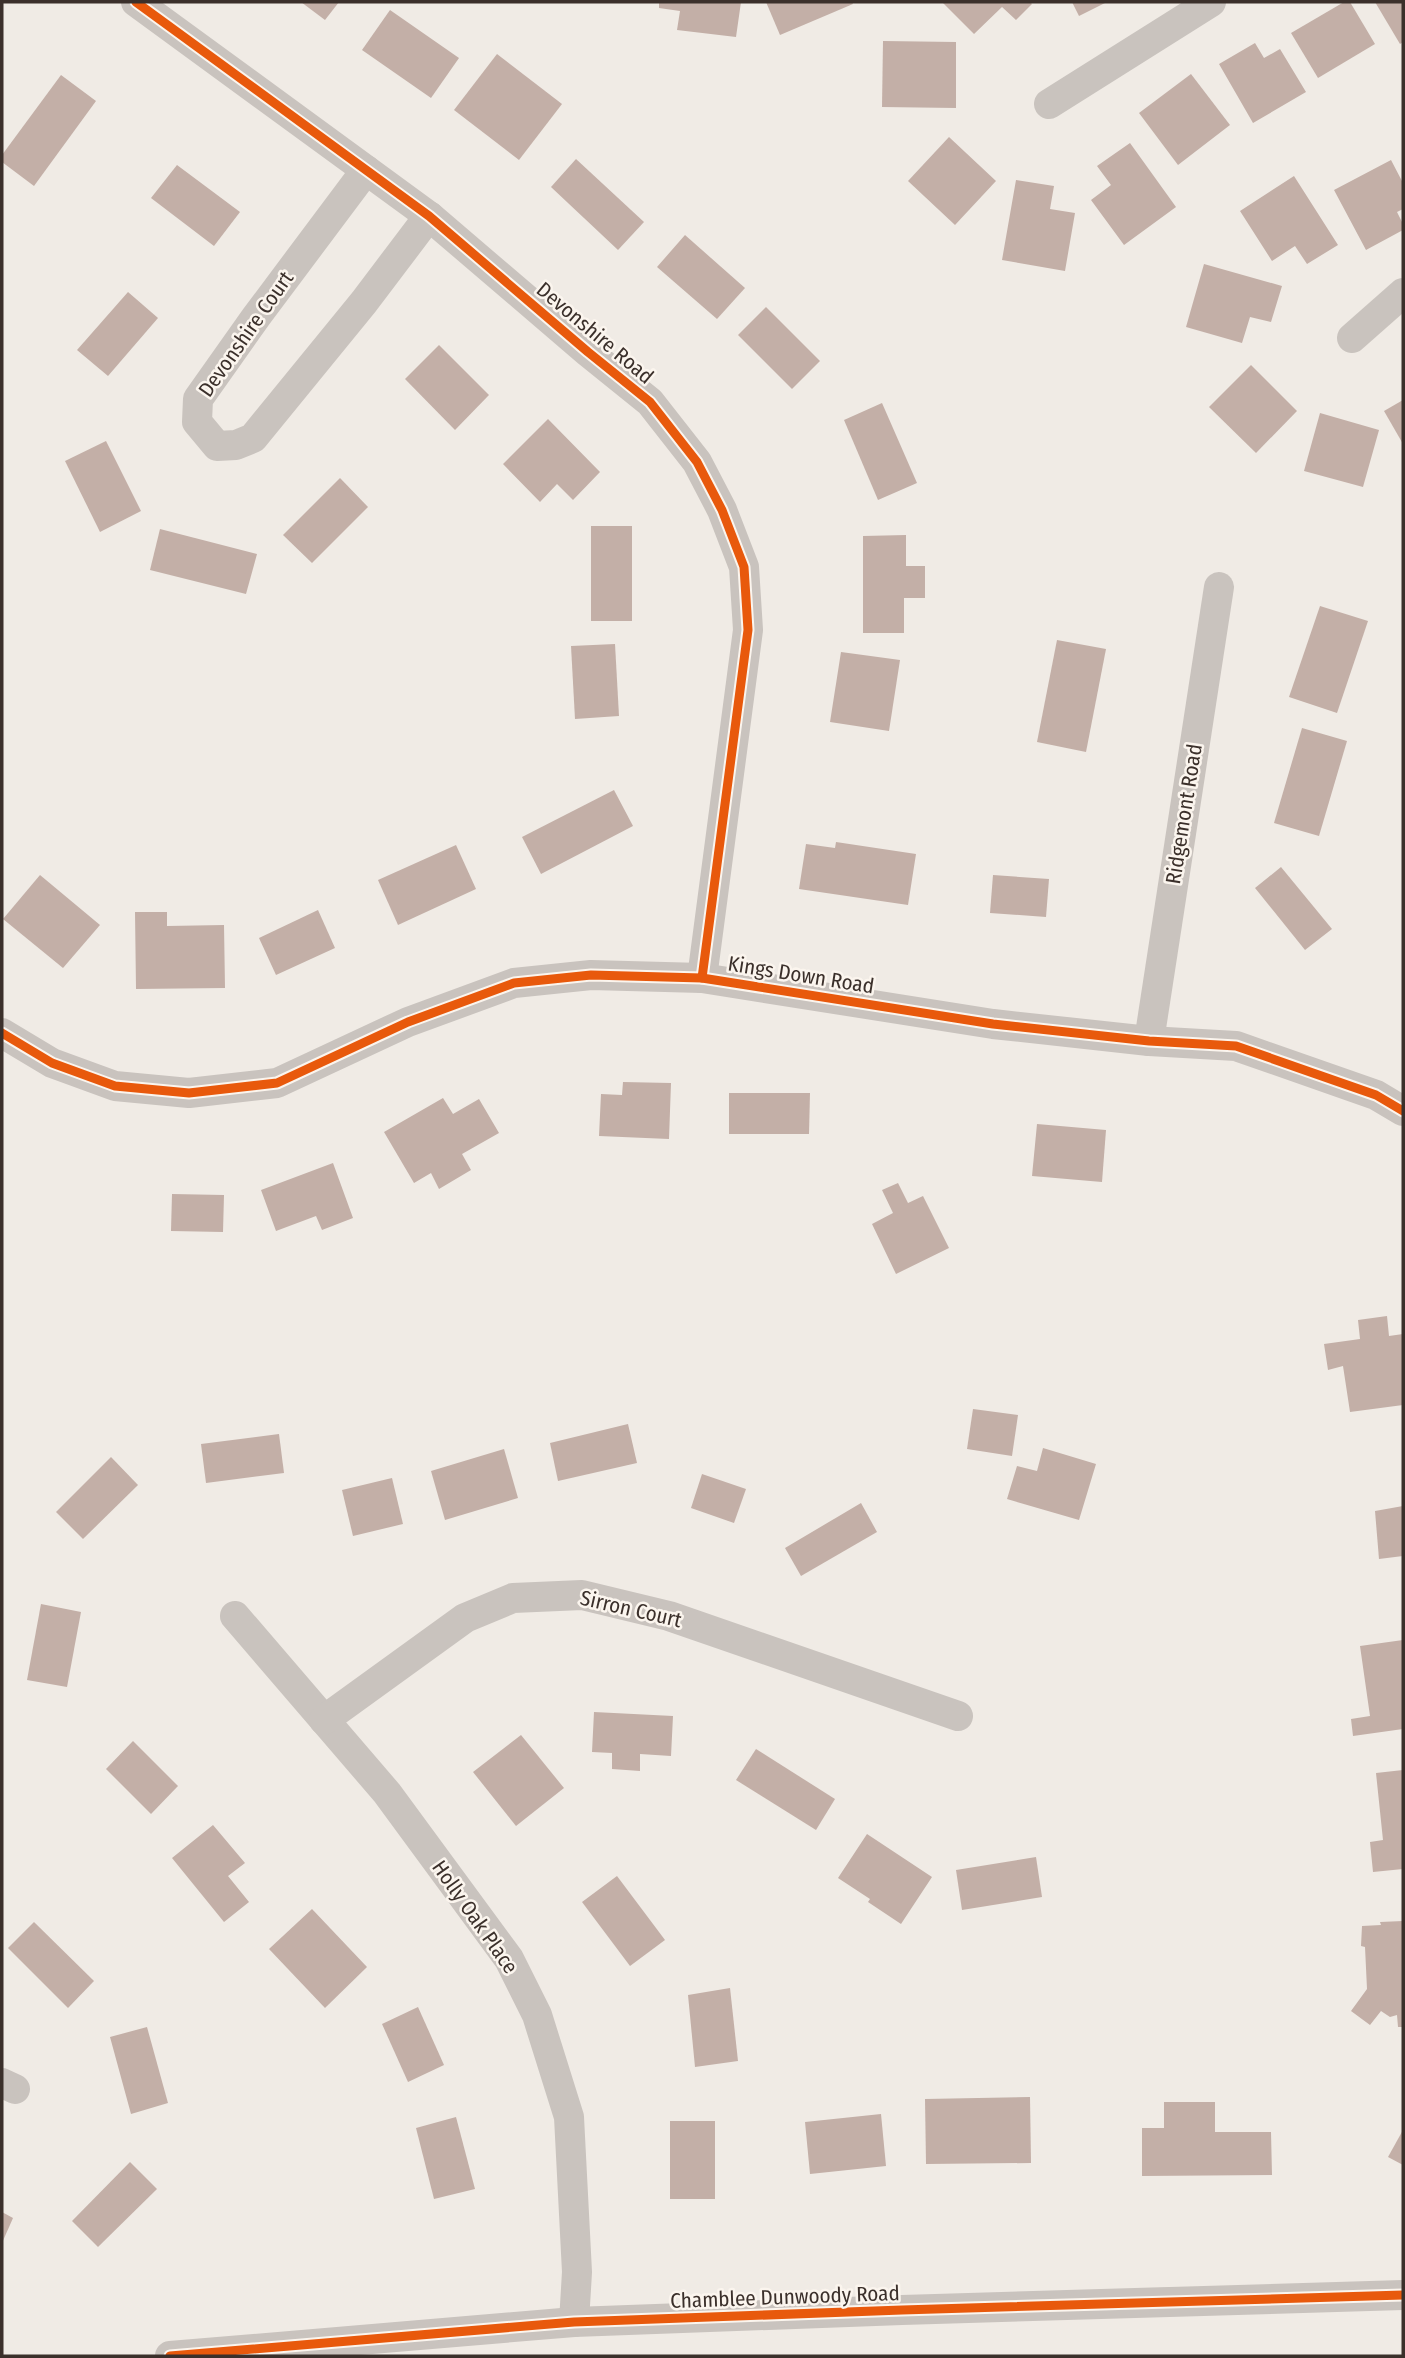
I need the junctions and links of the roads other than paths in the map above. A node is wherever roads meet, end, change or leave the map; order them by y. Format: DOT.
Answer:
graph roads {
  1 [pos="136,2"];
  2 [pos="1211,2"];
  3 [pos="1049,104"];
  4 [pos="366,170"];
  5 [pos="429,216"];
  6 [pos="1403,293"];
  7 [pos="1352,338"];
  8 [pos="1219,587"];
  9 [pos="702,978"];
  10 [pos="2,1033"];
  11 [pos="1149,1041"];
  12 [pos="1403,1111"];
  13 [pos="234,1616"];
  14 [pos="958,1716"];
  15 [pos="324,1720"];
  16 [pos="1403,2295"];
  17 [pos="574,2322"];
  18 [pos="170,2356"];
  1 -- 4 [label="street, Devonshire Road"];
  2 -- 3 [label="street"];
  4 -- 5 [label="street, Devonshire Road"];
  4 -- 5 [label="street, Devonshire Court"];
  5 -- 9 [label="street, Devonshire Road"];
  6 -- 7 [label="street"];
  8 -- 11 [label="street, Ridgemont Road"];
  9 -- 10 [label="street, Kings Down Road"];
  9 -- 11 [label="street, Kings Down Road"];
  11 -- 12 [label="street, Kings Down Road"];
  13 -- 15 [label="street, Holly Oak Place"];
  14 -- 15 [label="street, Sirron Court"];
  15 -- 17 [label="street, Holly Oak Place"];
  16 -- 17 [label="street, Chamblee Dunwoody Road"];
  17 -- 18 [label="street, Chamblee Dunwoody Road"];
}
